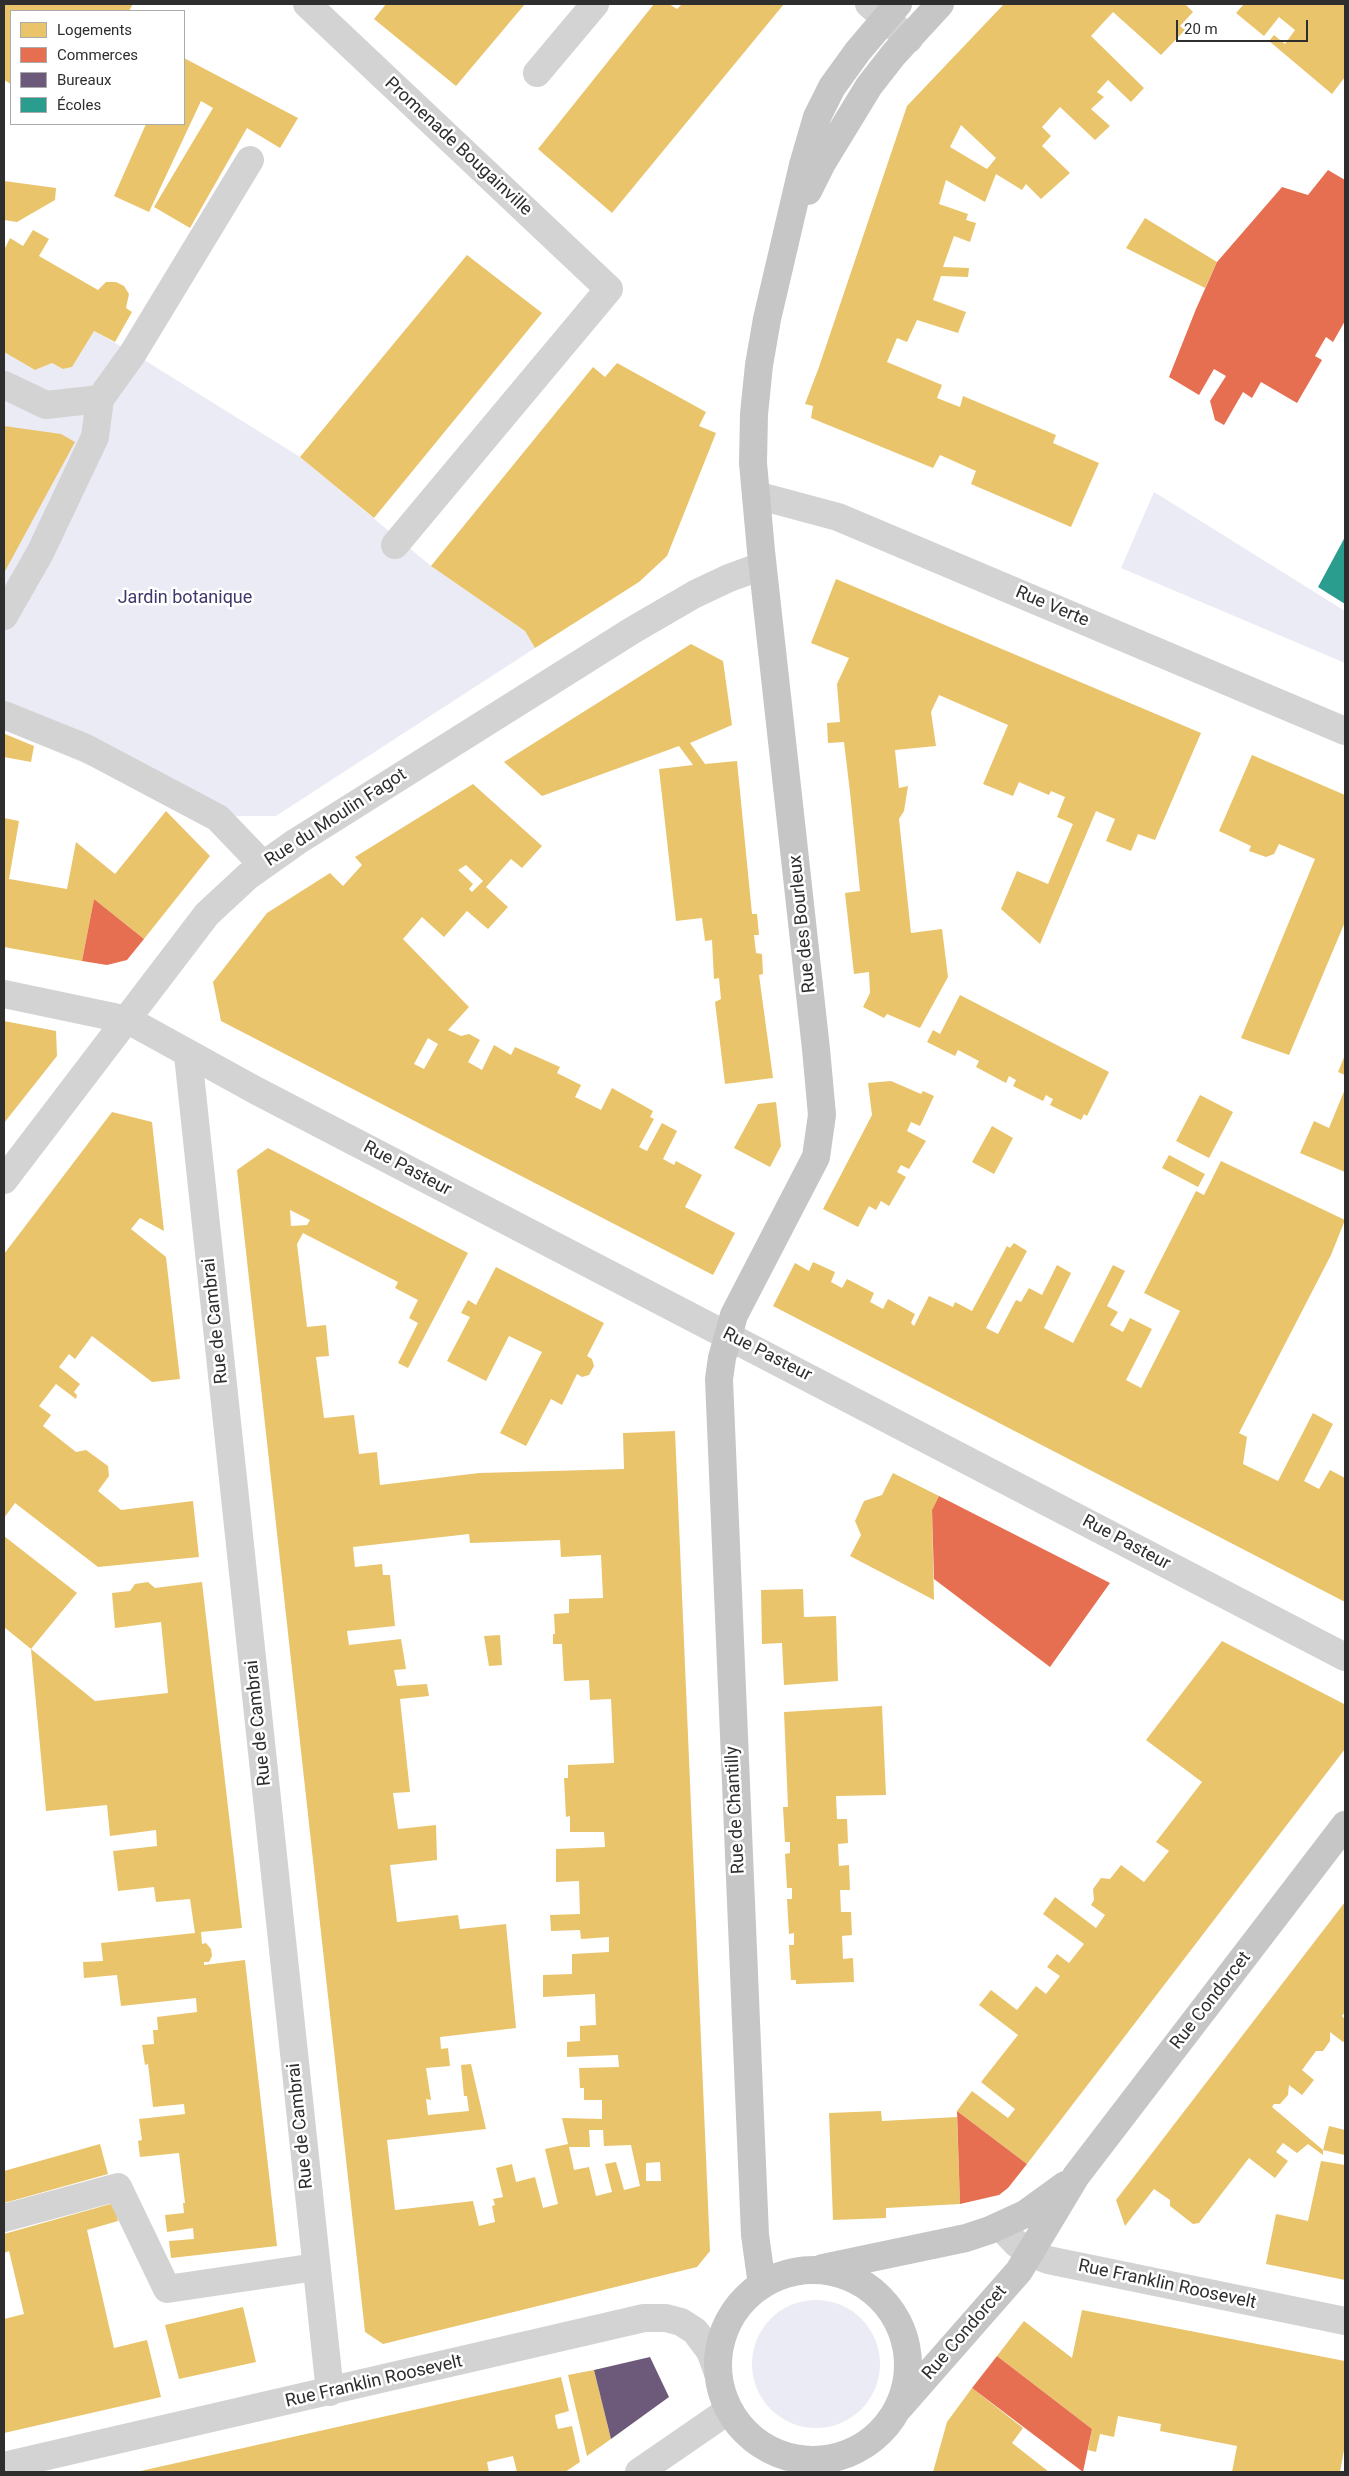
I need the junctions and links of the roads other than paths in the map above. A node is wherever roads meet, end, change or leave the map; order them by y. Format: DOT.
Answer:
graph roads {
  1 [pos="307,4"];
  2 [pos="595,4"];
  3 [pos="940,4"];
  4 [pos="884,9"];
  5 [pos="908,39"];
  6 [pos="537,72"];
  7 [pos="250,160"];
  8 [pos="789,230"];
  9 [pos="4,386"];
  10 [pos="100,399"];
  11 [pos="756,494"];
  12 [pos="395,545"];
  13 [pos="762,566"];
  14 [pos="4,616"];
  15 [pos="4,715"];
  16 [pos="1345,731"];
  17 [pos="263,865"];
  18 [pos="4,994"];
  19 [pos="128,1020"];
  20 [pos="188,1055"];
  21 [pos="4,1180"];
  22 [pos="728,1335"];
  23 [pos="1345,1657"];
  24 [pos="1345,1825"];
  25 [pos="1076,2176"];
  26 [pos="4,2218"];
  27 [pos="1000,2226"];
  28 [pos="1030,2254"];
  29 [pos="316,2267"];
  30 [pos="812,2270"];
  31 [pos="762,2285"];
  32 [pos="1345,2321"];
  33 [pos="718,2373"];
  34 [pos="330,2392"];
  35 [pos="736,2420"];
  36 [pos="890,2420"];
  37 [pos="4,2466"];
  38 [pos="640,2472"];
  39 [pos="768,2472"];
  40 [pos="857,2472"];
  1 -- 12 [label="street, Promenade Bougainville"];
  2 -- 6 [label="street"];
  3 -- 5 [label="main road"];
  4 -- 5 [label="street"];
  4 -- 8 [label="main road"];
  5 -- 8 [label="main road"];
  7 -- 10 [label="street"];
  8 -- 11 [label="main road"];
  9 -- 10 [label="street"];
  10 -- 14 [label="street"];
  11 -- 13 [label="main road, Rue des Bourleux"];
  11 -- 16 [label="street, Rue Verte"];
  13 -- 17 [label="street, Rue du Moulin Fagot"];
  13 -- 22 [label="main road, Rue des Bourleux"];
  15 -- 17 [label="street"];
  17 -- 19 [label="street, Rue du Moulin Fagot"];
  18 -- 19 [label="street, Rue Pasteur"];
  19 -- 20 [label="street, Rue Pasteur"];
  19 -- 21 [label="street, Rue du Moulin Fagot"];
  20 -- 22 [label="street, Rue Pasteur"];
  20 -- 29 [label="street, Rue de Cambrai"];
  22 -- 23 [label="street, Rue Pasteur"];
  22 -- 31 [label="main road, Rue de Chantilly"];
  24 -- 25 [label="main road, Rue Condorcet"];
  25 -- 27 [label="main road, Rue Condorcet"];
  25 -- 28 [label="main road, Rue Condorcet"];
  26 -- 29 [label="street"];
  27 -- 28 [label="street, Rue Franklin Roosevelt"];
  27 -- 30 [label="main road, Rue Condorcet"];
  28 -- 32 [label="street, Rue Franklin Roosevelt"];
  28 -- 36 [label="main road, Rue Condorcet"];
  29 -- 34 [label="street, Rue de Cambrai"];
  30 -- 31 [label="main road"];
  30 -- 36 [label="main road"];
  31 -- 33 [label="main road"];
  33 -- 34 [label="street, Rue Franklin Roosevelt"];
  33 -- 35 [label="main road"];
  34 -- 37 [label="street, Rue Franklin Roosevelt"];
  35 -- 36 [label="main road"];
  35 -- 38 [label="street"];
  35 -- 39 [label="main road"];
  36 -- 40 [label="main road"];
}
